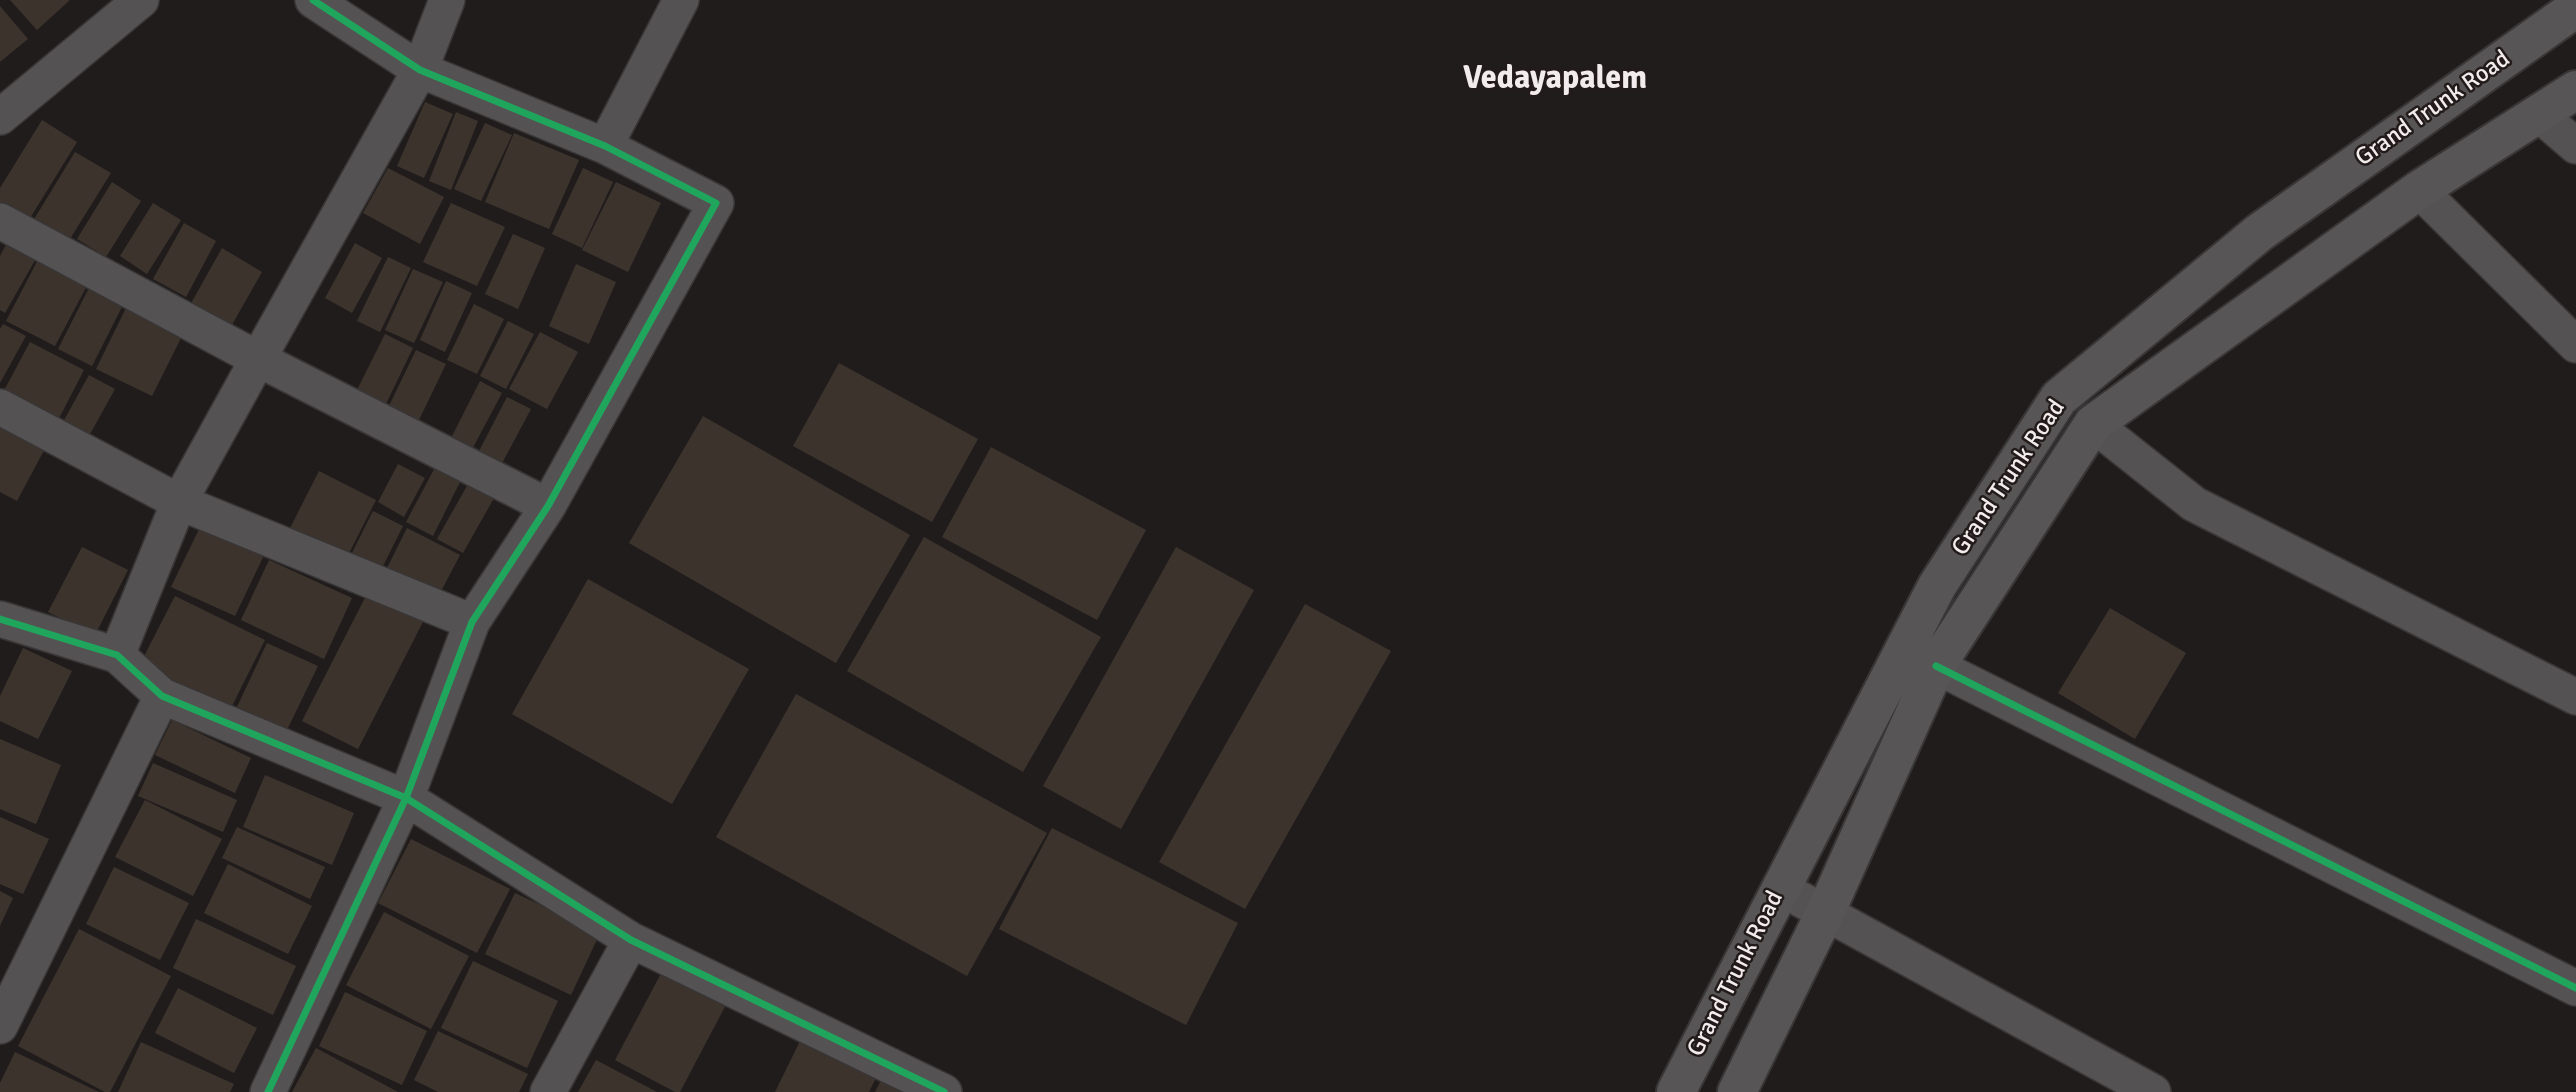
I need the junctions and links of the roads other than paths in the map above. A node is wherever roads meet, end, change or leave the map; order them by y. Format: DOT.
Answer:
graph roads {
  1 [pos="141,0"];
  2 [pos="313,0"];
  3 [pos="447,0"];
  4 [pos="681,0"];
  5 [pos="2576,8"];
  6 [pos="420,70"];
  7 [pos="2576,90"];
  8 [pos="2540,115"];
  9 [pos="0,117"];
  10 [pos="605,146"];
  11 [pos="2576,146"];
  12 [pos="2419,190"];
  13 [pos="0,221"];
  14 [pos="2576,345"];
  15 [pos="258,359"];
  16 [pos="0,407"];
  17 [pos="2093,424"];
  18 [pos="179,502"];
  19 [pos="548,506"];
  20 [pos="0,619"];
  21 [pos="472,622"];
  22 [pos="117,655"];
  23 [pos="1936,666"];
  24 [pos="162,696"];
  25 [pos="2576,697"];
  26 [pos="406,798"];
  27 [pos="1780,888"];
  28 [pos="1826,911"];
  29 [pos="631,940"];
  30 [pos="2576,988"];
  31 [pos="0,1026"];
  32 [pos="268,1092"];
  33 [pos="548,1092"];
  34 [pos="944,1092"];
  35 [pos="1676,1092"];
  36 [pos="1738,1092"];
  37 [pos="2152,1092"];
  1 -- 9 [label="street"];
  2 -- 6 [label="street"];
  3 -- 6 [label="street"];
  4 -- 10 [label="street"];
  5 -- 27 [label="main road, Grand Trunk Road"];
  6 -- 10 [label="street"];
  6 -- 15 [label="street"];
  7 -- 8 [label="main road"];
  8 -- 11 [label="street"];
  8 -- 12 [label="main road"];
  10 -- 19 [label="street"];
  12 -- 14 [label="street"];
  12 -- 17 [label="main road"];
  13 -- 15 [label="street"];
  15 -- 18 [label="street"];
  15 -- 19 [label="street"];
  16 -- 18 [label="street"];
  17 -- 23 [label="main road"];
  17 -- 25 [label="street"];
  18 -- 21 [label="street"];
  18 -- 22 [label="street"];
  19 -- 21 [label="street"];
  20 -- 22 [label="street"];
  21 -- 26 [label="street"];
  22 -- 24 [label="street"];
  23 -- 28 [label="main road"];
  23 -- 30 [label="street"];
  24 -- 26 [label="street"];
  24 -- 31 [label="street"];
  26 -- 29 [label="street"];
  26 -- 32 [label="street"];
  27 -- 28 [label="street"];
  27 -- 35 [label="main road, Grand Trunk Road"];
  28 -- 36 [label="main road"];
  28 -- 37 [label="street"];
  29 -- 33 [label="street"];
  29 -- 34 [label="street"];
}
